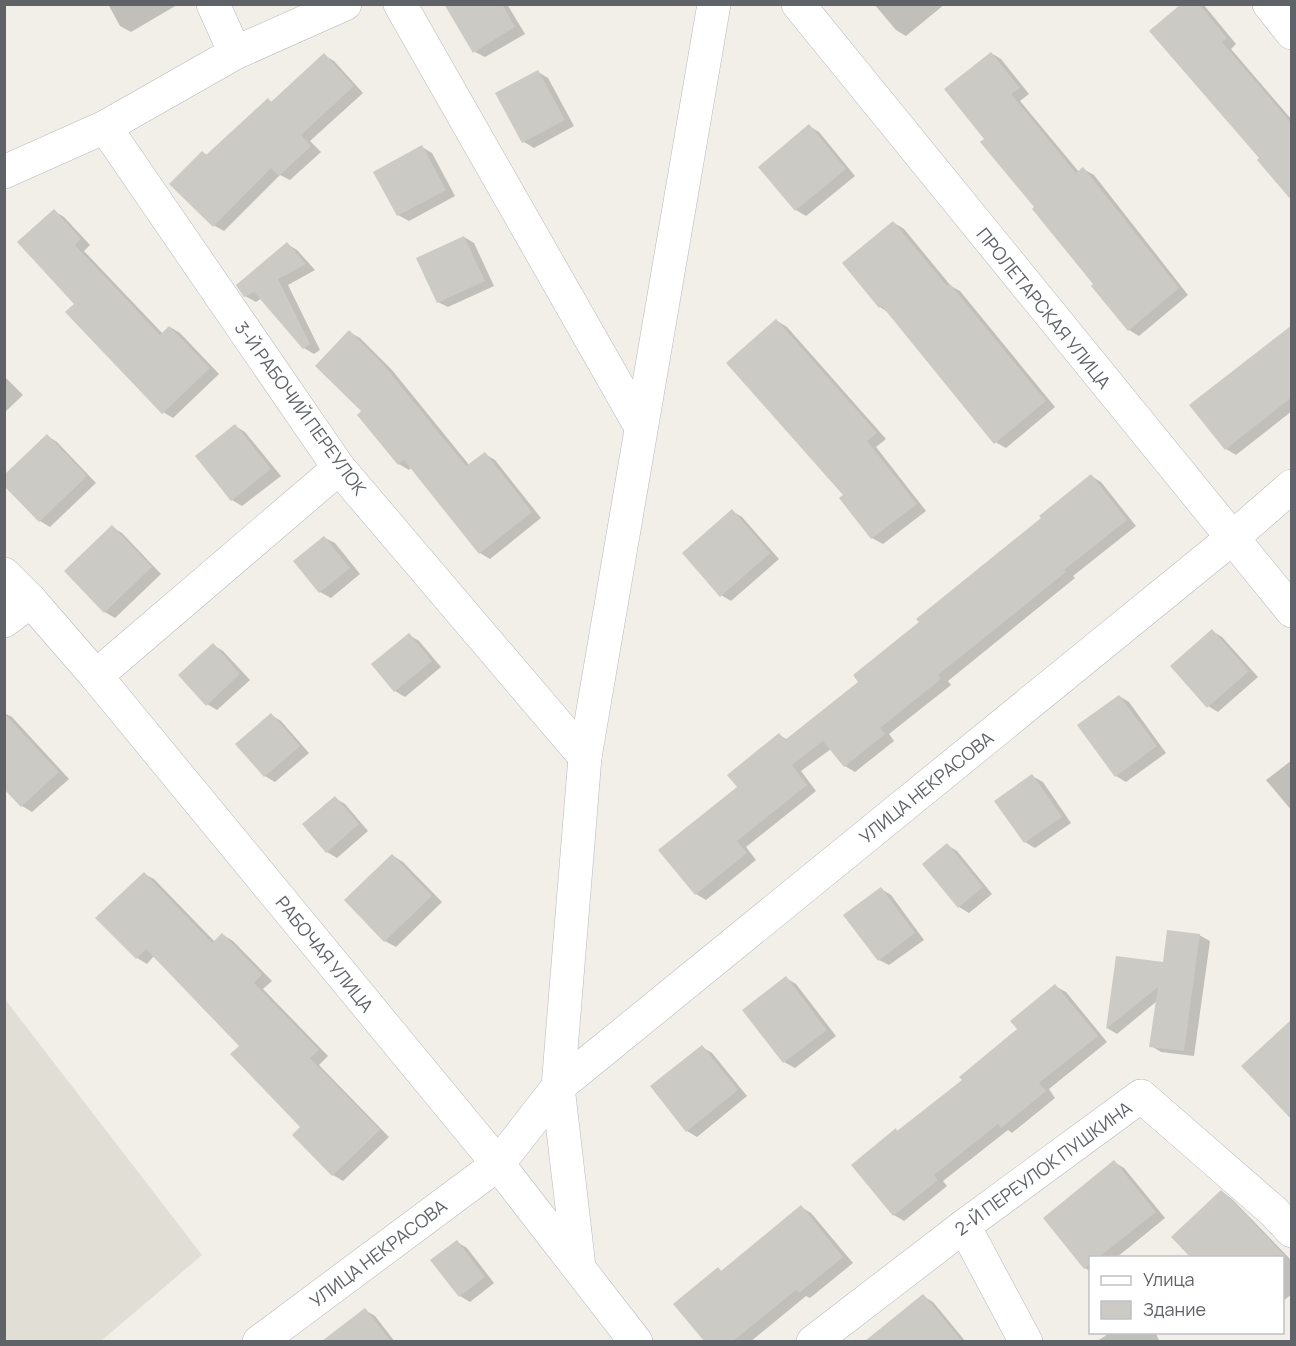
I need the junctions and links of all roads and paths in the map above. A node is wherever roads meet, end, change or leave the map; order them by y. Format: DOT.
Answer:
graph roads {
  1 [pos="213,4"];
  2 [pos="345,4"];
  3 [pos="400,4"];
  4 [pos="714,4"];
  5 [pos="798,4"];
  6 [pos="1269,4"];
  7 [pos="1292,33"];
  8 [pos="235,53"];
  9 [pos="105,127"];
  10 [pos="4,172"];
  11 [pos="641,427"];
  12 [pos="339,468"];
  13 [pos="1292,486"];
  14 [pos="1231,539"];
  15 [pos="4,574"];
  16 [pos="31,601"];
  17 [pos="1292,611"];
  18 [pos="4,621"];
  19 [pos="96,676"];
  20 [pos="585,757"];
  21 [pos="558,1087"];
  22 [pos="498,1164"];
  23 [pos="964,1226"];
  24 [pos="1292,1232"];
  25 [pos="579,1267"];
  26 [pos="259,1341"];
  27 [pos="636,1341"];
  28 [pos="813,1341"];
  29 [pos="1026,1341"];
  1 -- 8 [label="street"];
  2 -- 8 [label="street"];
  3 -- 11 [label="street"];
  4 -- 11 [label="street"];
  5 -- 14 [label="street, ПРОЛЕТАРСКАЯ УЛИЦА"];
  6 -- 7 [label="street"];
  8 -- 9 [label="street"];
  9 -- 10 [label="street"];
  9 -- 12 [label="street, 3-Й РАБОЧИЙ ПЕРЕУЛОК"];
  11 -- 20 [label="street"];
  12 -- 19 [label="street"];
  12 -- 20 [label="street, 3-Й РАБОЧИЙ ПЕРЕУЛОК"];
  13 -- 14 [label="street, УЛИЦА НЕКРАСОВА"];
  14 -- 17 [label="street, ПРОЛЕТАРСКАЯ УЛИЦА"];
  14 -- 21 [label="street, УЛИЦА НЕКРАСОВА"];
  15 -- 16 [label="street, РАБОЧАЯ УЛИЦА"];
  16 -- 18 [label="street"];
  16 -- 19 [label="street, РАБОЧАЯ УЛИЦА"];
  19 -- 22 [label="street, РАБОЧАЯ УЛИЦА"];
  20 -- 21 [label="street"];
  21 -- 22 [label="street, УЛИЦА НЕКРАСОВА"];
  21 -- 25 [label="street"];
  22 -- 25 [label="street, РАБОЧАЯ УЛИЦА"];
  22 -- 26 [label="street, УЛИЦА НЕКРАСОВА"];
  23 -- 24 [label="street, 2-Й ПЕРЕУЛОК ПУШКИНА"];
  23 -- 28 [label="street, 2-Й ПЕРЕУЛОК ПУШКИНА"];
  23 -- 29 [label="street"];
  25 -- 27 [label="street, РАБОЧАЯ УЛИЦА"];
}
